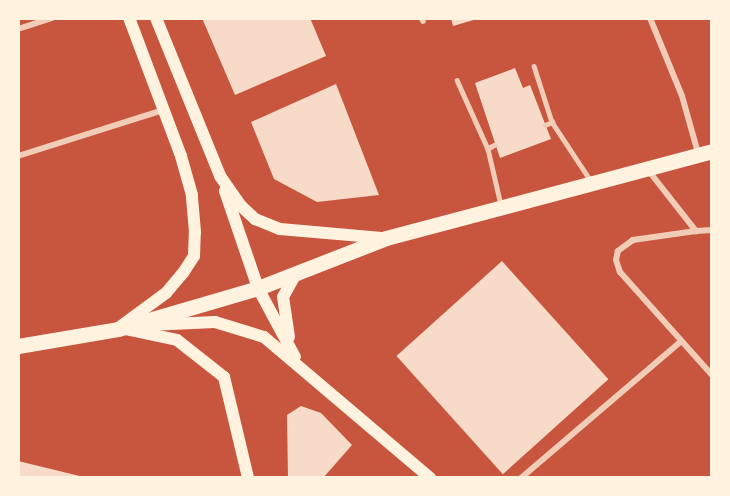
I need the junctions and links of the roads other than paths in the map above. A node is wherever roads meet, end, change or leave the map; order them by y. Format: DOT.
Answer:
graph roads {
  1 [pos="51,18"];
  2 [pos="129,18"];
  3 [pos="156,18"];
  4 [pos="650,18"];
  5 [pos="18,29"];
  6 [pos="534,66"];
  7 [pos="457,80"];
  8 [pos="164,110"];
  9 [pos="552,122"];
  10 [pos="545,124"];
  11 [pos="495,145"];
  12 [pos="488,149"];
  13 [pos="705,153"];
  14 [pos="18,156"];
  15 [pos="648,170"];
  16 [pos="220,176"];
  17 [pos="593,184"];
  18 [pos="502,208"];
  19 [pos="712,230"];
  20 [pos="696,231"];
  21 [pos="386,238"];
  22 [pos="295,275"];
  23 [pos="258,288"];
  24 [pos="118,329"];
  25 [pos="680,342"];
  26 [pos="18,346"];
  27 [pos="297,361"];
  28 [pos="712,375"];
  29 [pos="248,478"];
  30 [pos="430,478"];
  31 [pos="521,478"];
  1 -- 5 [label="street"];
  2 -- 8 [label="main road"];
  3 -- 16 [label="main road"];
  4 -- 13 [label="street"];
  6 -- 9 [label="lane"];
  7 -- 12 [label="lane"];
  8 -- 14 [label="street"];
  8 -- 24 [label="main road"];
  9 -- 10 [label="lane"];
  9 -- 17 [label="lane"];
  11 -- 12 [label="lane"];
  12 -- 18 [label="lane"];
  13 -- 15 [label="main road"];
  15 -- 17 [label="main road"];
  15 -- 20 [label="street"];
  16 -- 21 [label="main road"];
  16 -- 23 [label="main road"];
  17 -- 18 [label="main road"];
  18 -- 21 [label="main road"];
  19 -- 20 [label="street"];
  20 -- 25 [label="street"];
  21 -- 22 [label="main road"];
  22 -- 23 [label="main road"];
  22 -- 27 [label="main road"];
  23 -- 24 [label="main road"];
  23 -- 27 [label="main road"];
  24 -- 26 [label="main road"];
  24 -- 27 [label="main road"];
  24 -- 29 [label="main road"];
  25 -- 28 [label="street"];
  25 -- 31 [label="street"];
  27 -- 30 [label="main road"];
}
